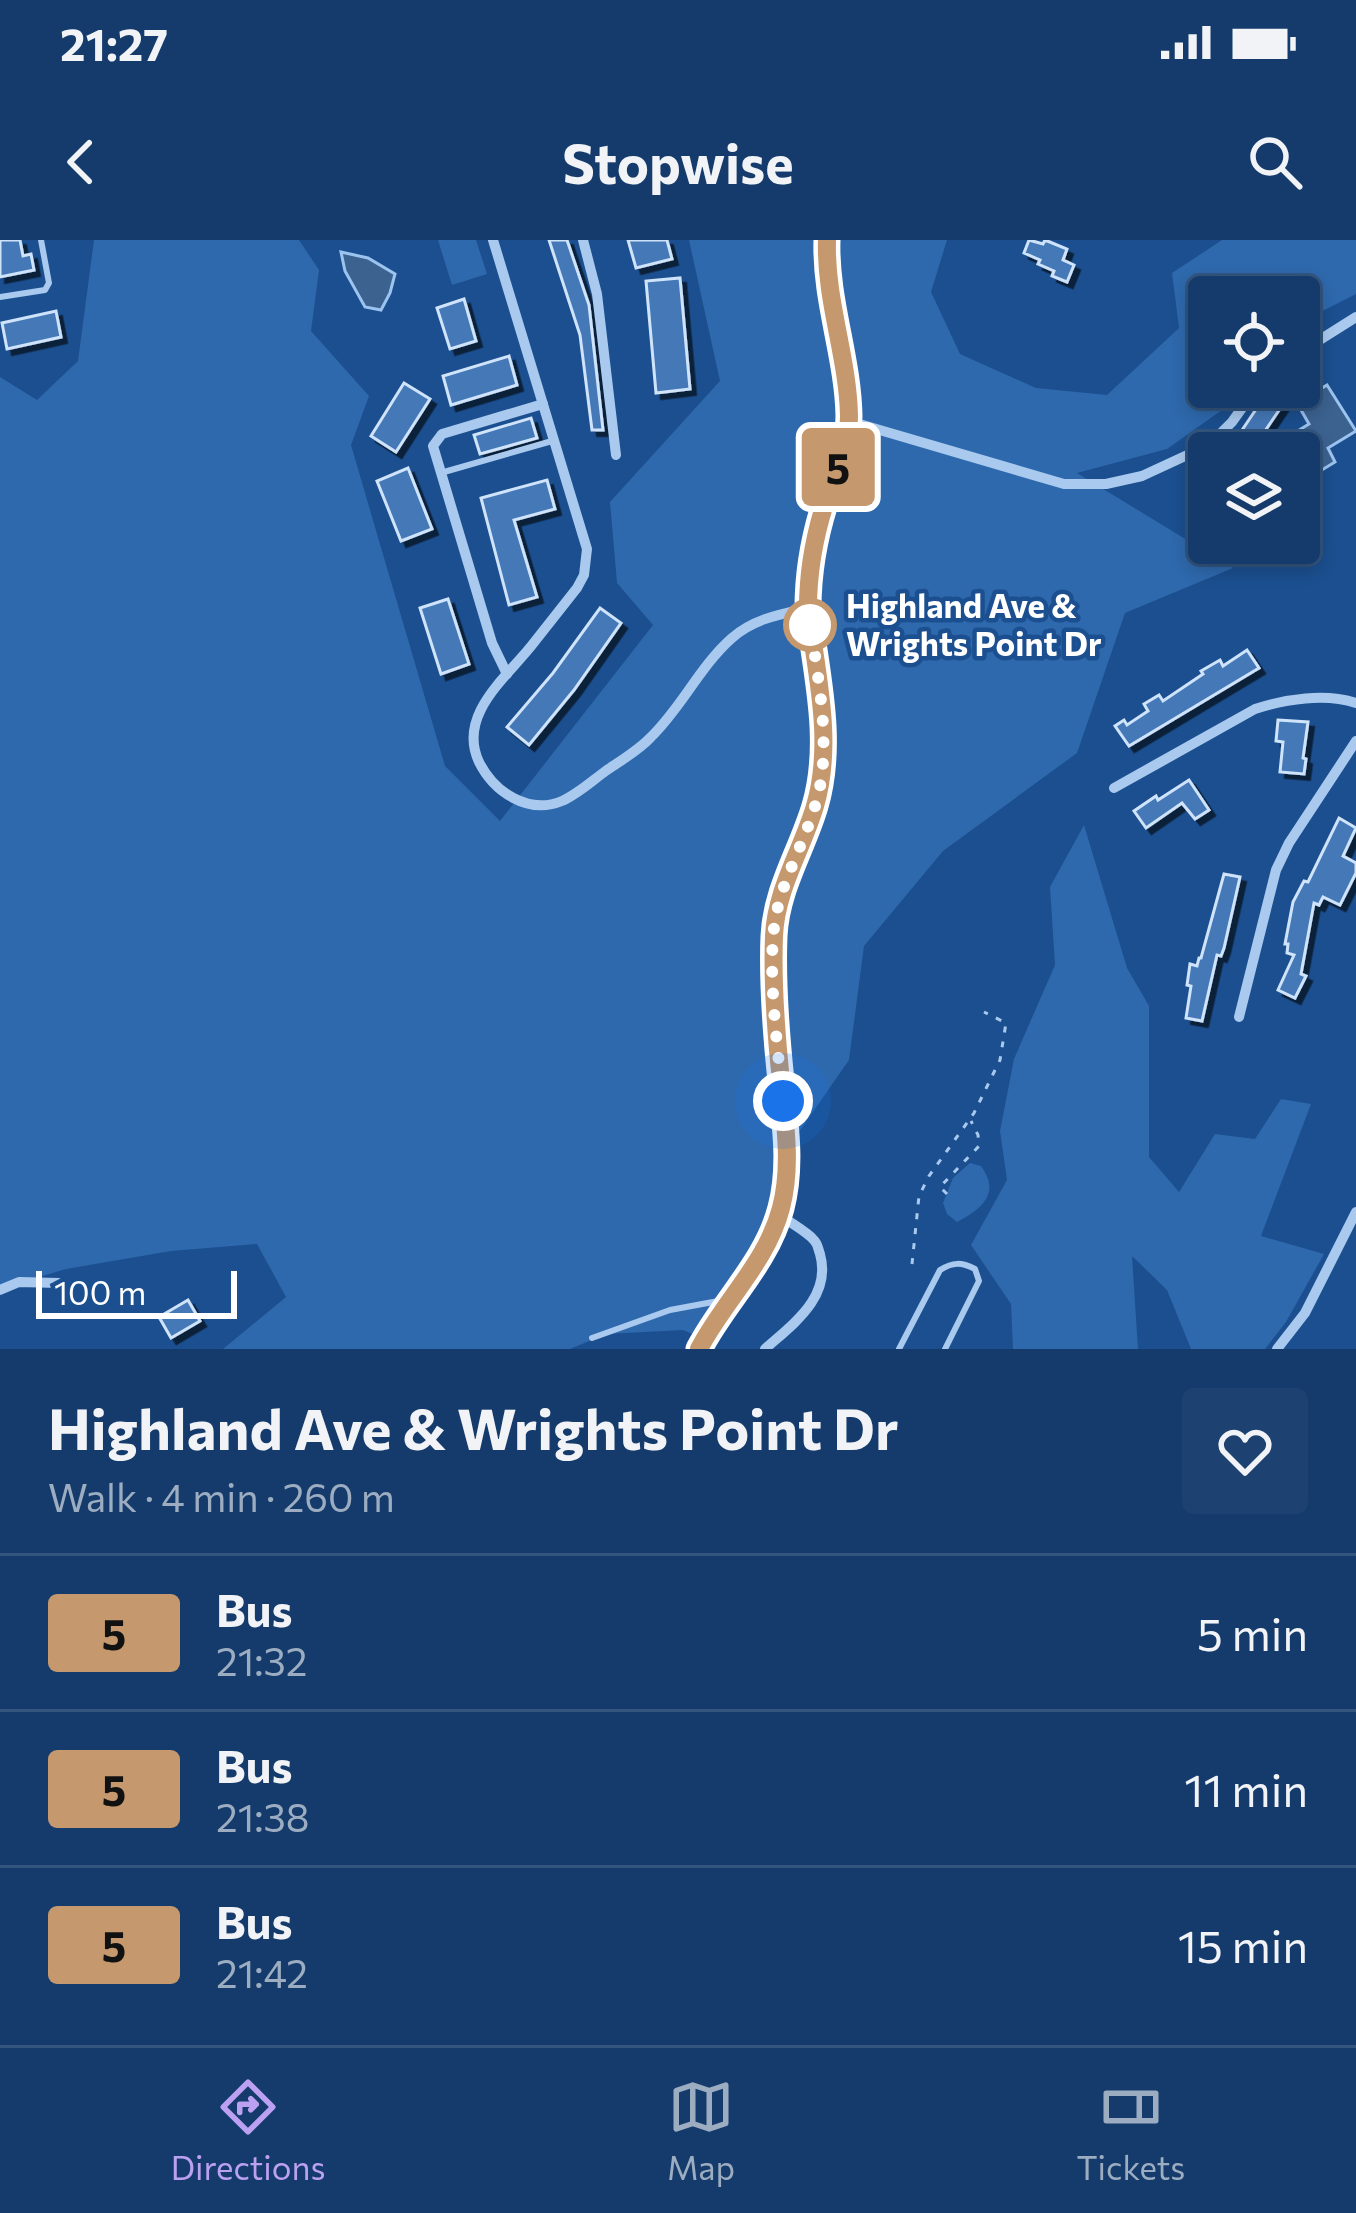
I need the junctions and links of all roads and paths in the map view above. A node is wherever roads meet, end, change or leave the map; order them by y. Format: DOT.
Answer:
graph roads {
  1 [pos="41,240"];
  2 [pos="494,240"];
  3 [pos="583,240"];
  4 [pos="826,240"];
  5 [pos="0,296"];
  6 [pos="1356,317"];
  7 [pos="1320,340"];
  8 [pos="543,404"];
  9 [pos="1242,408"];
  10 [pos="849,422"];
  11 [pos="554,440"];
  12 [pos="616,455"];
  13 [pos="440,473"];
  14 [pos="808,608"];
  15 [pos="507,674"];
  16 [pos="1356,704"];
  17 [pos="1356,742"];
  18 [pos="1114,788"];
  19 [pos="984,1012"];
  20 [pos="1238,1017"];
  21 [pos="970,1119"];
  22 [pos="947,1194"];
  23 [pos="1356,1212"];
  24 [pos="779,1215"];
  25 [pos="912,1264"];
  26 [pos="59,1282"];
  27 [pos="0,1290"];
  28 [pos="732,1298"];
  29 [pos="592,1338"];
  30 [pos="699,1349"];
  31 [pos="765,1349"];
  32 [pos="899,1349"];
  33 [pos="945,1349"];
  34 [pos="1277,1349"];
  1 -- 5 [label="lane"];
  2 -- 8 [label="street"];
  3 -- 12 [label="street"];
  4 -- 10 [label="street"];
  6 -- 7 [label="street"];
  8 -- 11 [label="street"];
  8 -- 13 [label="street"];
  9 -- 10 [label="street"];
  10 -- 14 [label="street"];
  11 -- 13 [label="lane"];
  11 -- 15 [label="street"];
  13 -- 15 [label="street"];
  14 -- 15 [label="street"];
  14 -- 24 [label="street"];
  16 -- 18 [label="street"];
  17 -- 20 [label="street"];
  19 -- 21 [label="path"];
  21 -- 22 [label="path"];
  21 -- 25 [label="path"];
  23 -- 34 [label="street"];
  24 -- 28 [label="street"];
  24 -- 31 [label="street"];
  26 -- 27 [label="street"];
  28 -- 29 [label="lane"];
  28 -- 30 [label="street"];
  32 -- 33 [label="lane"];
}
